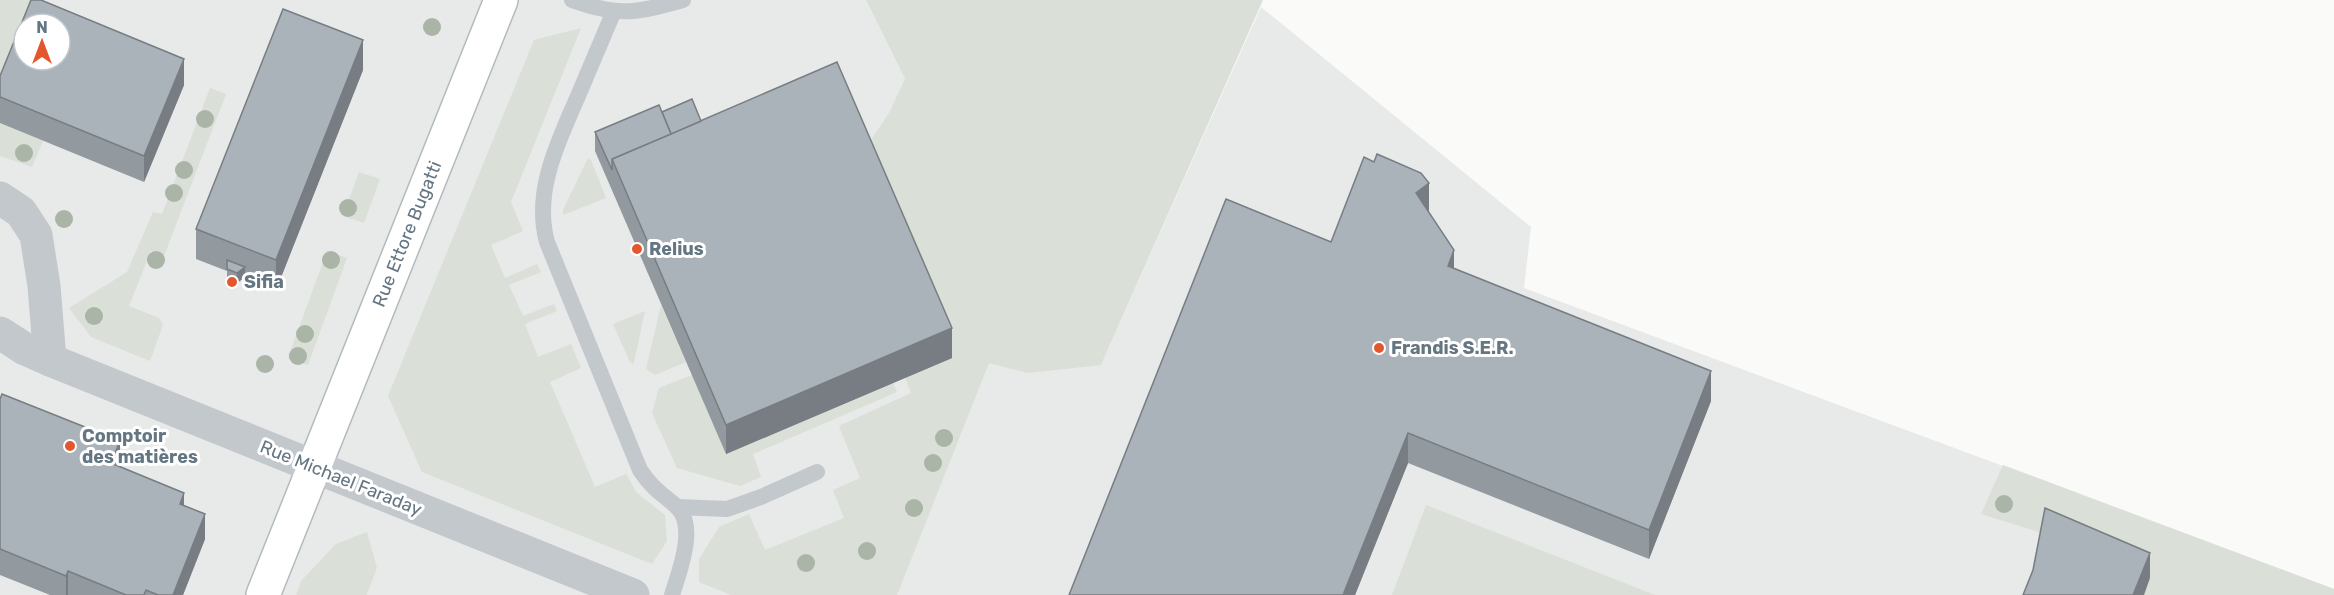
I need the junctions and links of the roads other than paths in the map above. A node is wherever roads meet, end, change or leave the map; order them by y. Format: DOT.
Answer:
graph roads {
  1 [pos="501,0"];
  2 [pos="572,0"];
  3 [pos="682,0"];
  4 [pos="614,12"];
  5 [pos="0,198"];
  6 [pos="0,333"];
  7 [pos="50,360"];
  8 [pos="314,467"];
  9 [pos="817,472"];
  10 [pos="677,507"];
  11 [pos="263,595"];
  12 [pos="633,595"];
  13 [pos="672,595"];
  1 -- 8 [label="main road, Rue Ettore Bugatti"];
  2 -- 4 [label="lane"];
  3 -- 4 [label="lane"];
  4 -- 10 [label="lane"];
  5 -- 7 [label="street"];
  6 -- 7 [label="street, Rue Michael Faraday"];
  7 -- 8 [label="street, Rue Michael Faraday"];
  8 -- 11 [label="main road, Rue Ettore Bugatti"];
  8 -- 12 [label="street, Rue Michael Faraday"];
  9 -- 10 [label="lane"];
  10 -- 13 [label="lane"];
}
